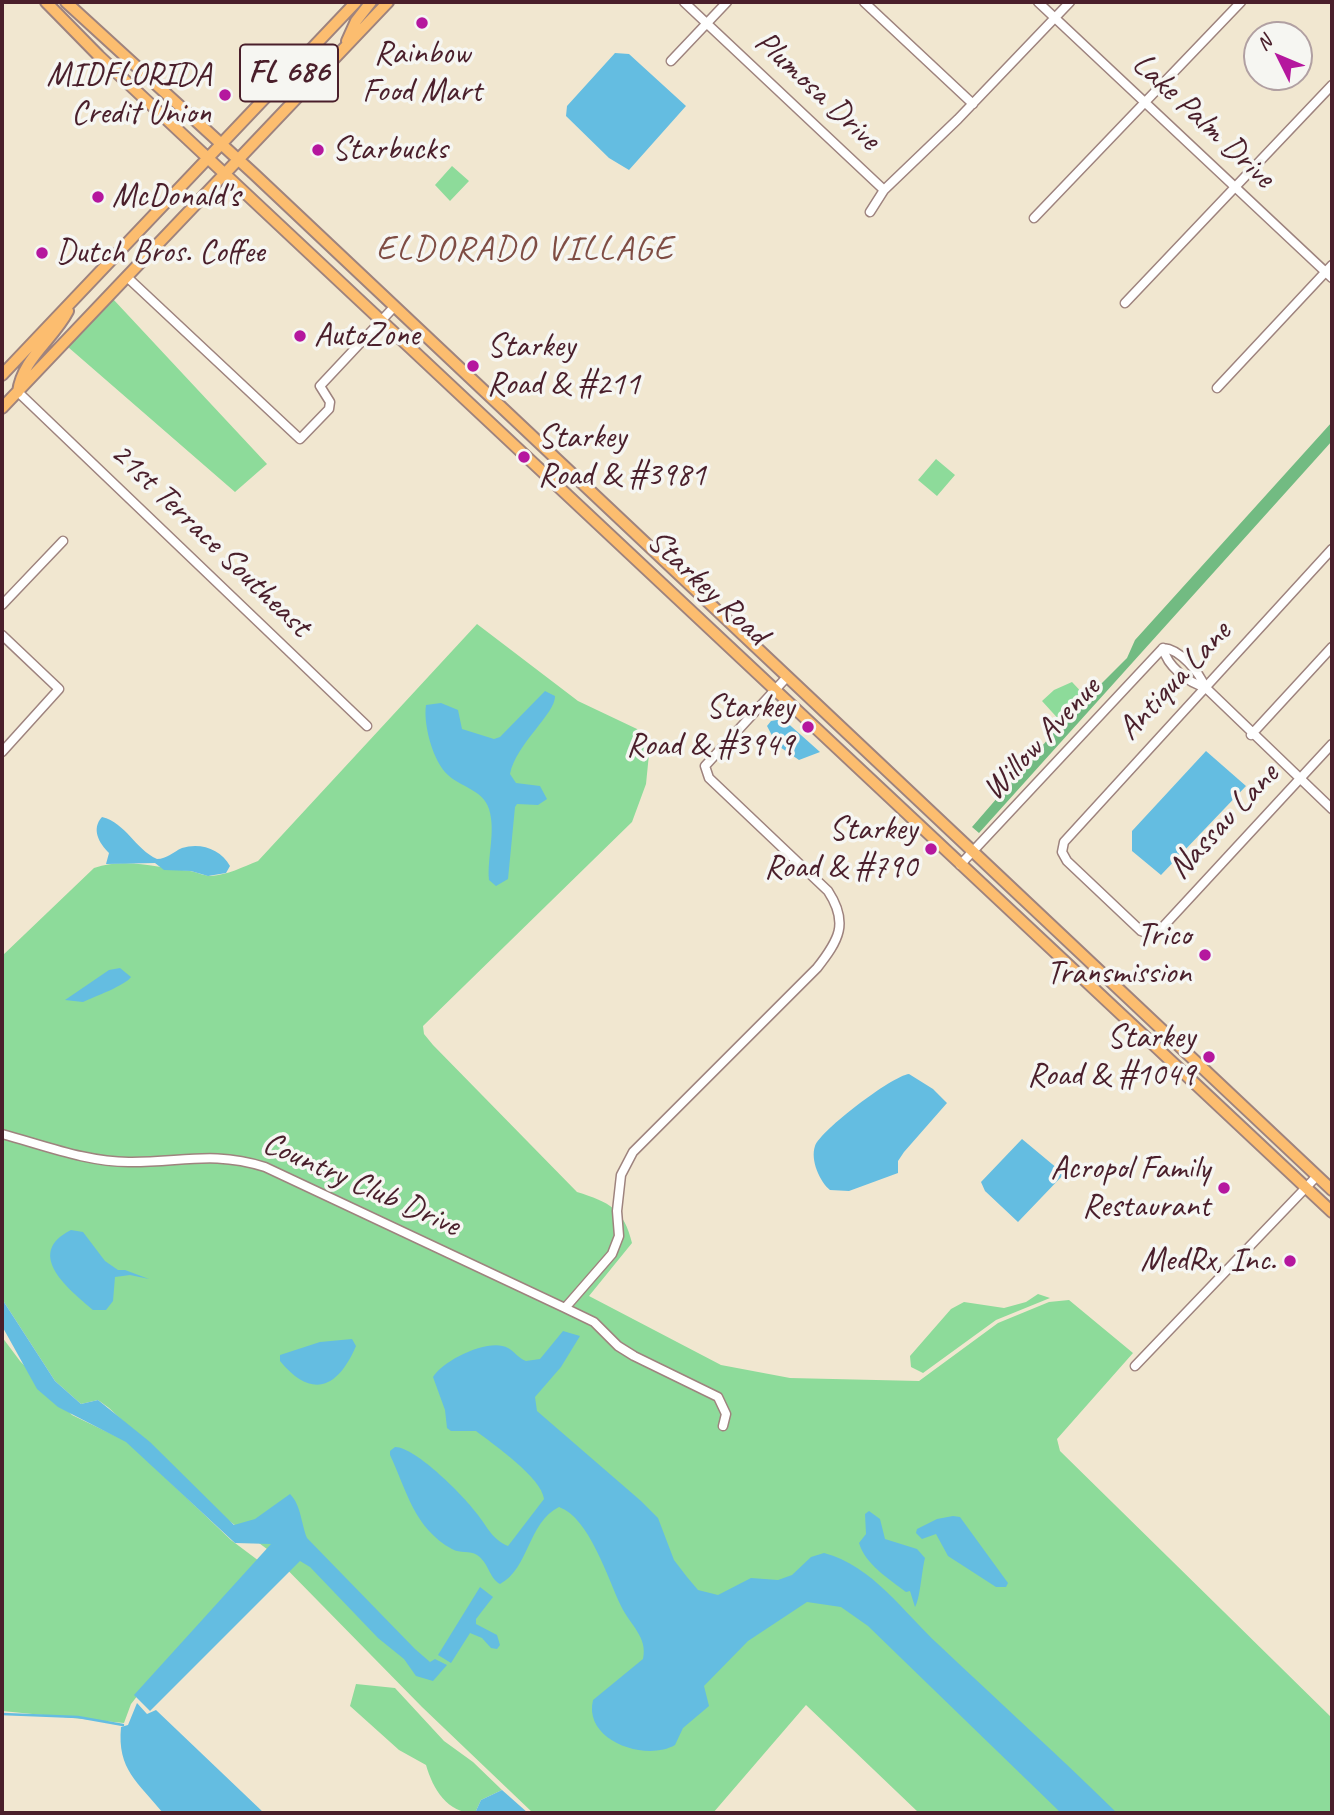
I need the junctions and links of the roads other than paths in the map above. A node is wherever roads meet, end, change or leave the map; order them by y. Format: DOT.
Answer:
graph roads {
  1 [pos="46,2"];
  2 [pos="66,2"];
  3 [pos="356,2"];
  4 [pos="371,2"];
  5 [pos="388,2"];
  6 [pos="684,2"];
  7 [pos="727,2"];
  8 [pos="864,2"];
  9 [pos="1038,2"];
  10 [pos="1070,2"];
  11 [pos="1241,2"];
  12 [pos="1054,18"];
  13 [pos="706,23"];
  14 [pos="343,50"];
  15 [pos="671,61"];
  16 [pos="1332,85"];
  17 [pos="1146,103"];
  18 [pos="973,104"];
  19 [pos="221,144"];
  20 [pos="208,158"];
  21 [pos="239,160"];
  22 [pos="226,174"];
  23 [pos="1235,187"];
  24 [pos="884,190"];
  25 [pos="870,212"];
  26 [pos="1034,218"];
  27 [pos="1330,272"];
  28 [pos="127,278"];
  29 [pos="76,297"];
  30 [pos="1125,303"];
  31 [pos="394,307"];
  32 [pos="382,320"];
  33 [pos="2,376"];
  34 [pos="1217,388"];
  35 [pos="18,392"];
  36 [pos="2,408"];
  37 [pos="63,541"];
  38 [pos="1332,550"];
  39 [pos="2,605"];
  40 [pos="2,635"];
  41 [pos="1332,647"];
  42 [pos="786,678"];
  43 [pos="1205,687"];
  44 [pos="776,690"];
  45 [pos="367,726"];
  46 [pos="1251,735"];
  47 [pos="1332,744"];
  48 [pos="2,752"];
  49 [pos="1300,779"];
  50 [pos="1332,809"];
  51 [pos="1062,852"];
  52 [pos="971,853"];
  53 [pos="960,866"];
  54 [pos="2,1134"];
  55 [pos="1317,1176"];
  56 [pos="1306,1188"];
  57 [pos="1332,1190"];
  58 [pos="1332,1212"];
  59 [pos="565,1308"];
  60 [pos="1135,1366"];
  61 [pos="723,1426"];
  1 -- 20 [label="main road, Starkey Road"];
  2 -- 19 [label="main road, Starkey Road"];
  3 -- 19 [label="main road, FL 686"];
  4 -- 14 [label="main road"];
  5 -- 14 [label="main road, FL 686"];
  6 -- 13 [label="street, Plumosa Drive"];
  7 -- 13 [label="street"];
  8 -- 18 [label="street"];
  9 -- 12 [label="street, Lake Palm Drive"];
  10 -- 12 [label="street"];
  11 -- 17 [label="street"];
  12 -- 17 [label="street, Lake Palm Drive"];
  12 -- 18 [label="street"];
  13 -- 15 [label="street"];
  13 -- 24 [label="street, Plumosa Drive"];
  14 -- 21 [label="main road, FL 686"];
  16 -- 23 [label="street"];
  17 -- 23 [label="street, Lake Palm Drive"];
  17 -- 26 [label="street"];
  18 -- 24 [label="street"];
  19 -- 20 [label="main road, FL 686"];
  19 -- 21 [label="main road, Starkey Road"];
  20 -- 22 [label="main road, Starkey Road"];
  20 -- 29 [label="main road, FL 686"];
  21 -- 22 [label="main road, FL 686"];
  21 -- 31 [label="main road, Starkey Road"];
  22 -- 28 [label="main road, FL 686"];
  22 -- 32 [label="main road, Starkey Road"];
  23 -- 27 [label="street, Lake Palm Drive"];
  23 -- 30 [label="street"];
  24 -- 25 [label="street"];
  27 -- 34 [label="street"];
  28 -- 32 [label="street"];
  28 -- 35 [label="main road, FL 686"];
  29 -- 33 [label="main road, FL 686"];
  29 -- 35 [label="main road"];
  31 -- 32 [label="street"];
  31 -- 42 [label="main road, Starkey Road"];
  32 -- 44 [label="main road, Starkey Road"];
  35 -- 36 [label="main road, FL 686"];
  35 -- 45 [label="street, 21st Terrace Southeast"];
  37 -- 39 [label="street"];
  38 -- 43 [label="street, Antiqua Lane"];
  40 -- 48 [label="street"];
  41 -- 46 [label="street"];
  42 -- 44 [label="street"];
  42 -- 52 [label="main road, Starkey Road"];
  43 -- 46 [label="street"];
  43 -- 51 [label="street, Antiqua Lane"];
  43 -- 52 [label="street, Willow Avenue"];
  44 -- 53 [label="main road, Starkey Road"];
  44 -- 59 [label="street"];
  46 -- 49 [label="street"];
  47 -- 49 [label="street, Nassau Lane"];
  49 -- 50 [label="street"];
  49 -- 51 [label="street, Nassau Lane"];
  52 -- 53 [label="street, Willow Avenue"];
  52 -- 55 [label="main road, Starkey Road"];
  53 -- 56 [label="main road, Starkey Road"];
  54 -- 59 [label="street, Country Club Drive"];
  55 -- 56 [label="street"];
  55 -- 57 [label="main road, Starkey Road"];
  56 -- 58 [label="main road, Starkey Road"];
  56 -- 60 [label="street"];
  59 -- 61 [label="street, Country Club Drive"];
}
